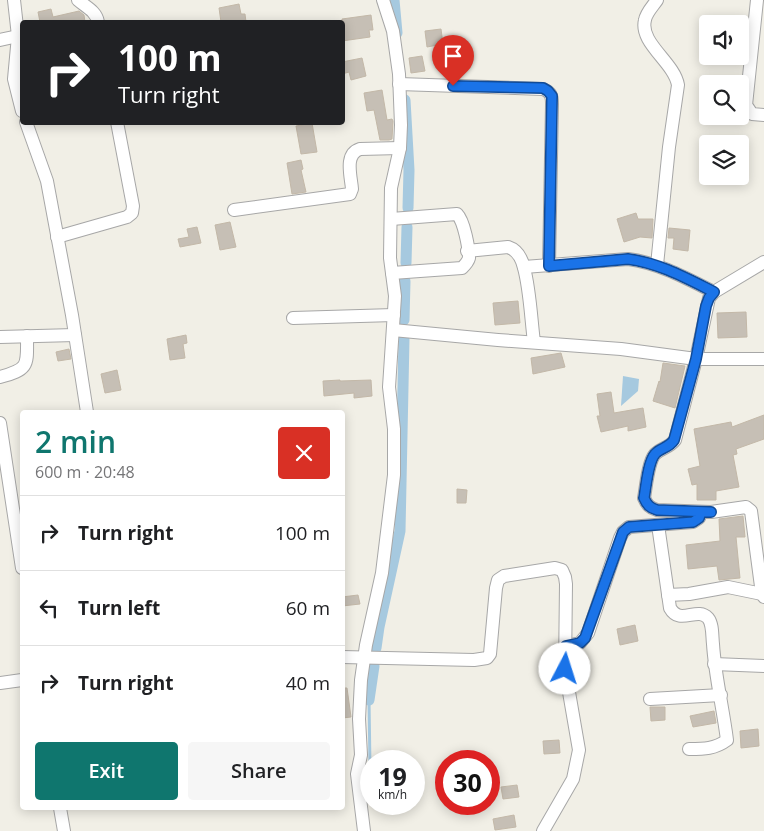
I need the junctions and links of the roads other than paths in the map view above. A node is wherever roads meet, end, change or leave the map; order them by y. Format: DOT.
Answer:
graph roads {
  1 [pos="14,0"];
  2 [pos="78,0"];
  3 [pos="383,0"];
  4 [pos="657,0"];
  5 [pos="757,0"];
  6 [pos="98,20"];
  7 [pos="18,36"];
  8 [pos="0,40"];
  9 [pos="399,84"];
  10 [pos="20,103"];
  11 [pos="764,115"];
  12 [pos="27,125"];
  13 [pos="118,125"];
  14 [pos="400,148"];
  15 [pos="234,210"];
  16 [pos="391,219"];
  17 [pos="57,237"];
  18 [pos="468,251"];
  19 [pos="764,262"];
  20 [pos="657,265"];
  21 [pos="549,266"];
  22 [pos="524,267"];
  23 [pos="392,273"];
  24 [pos="714,292"];
  25 [pos="394,315"];
  26 [pos="293,318"];
  27 [pos="393,330"];
  28 [pos="74,335"];
  29 [pos="27,336"];
  30 [pos="0,337"];
  31 [pos="534,342"];
  32 [pos="764,358"];
  33 [pos="696,359"];
  34 [pos="0,377"];
  35 [pos="88,410"];
  36 [pos="0,423"];
  37 [pos="2,448"];
  38 [pos="711,512"];
  39 [pos="658,525"];
  40 [pos="20,556"];
  41 [pos="763,593"];
  42 [pos="668,595"];
  43 [pos="566,646"];
  44 [pos="364,656"];
  45 [pos="345,657"];
  46 [pos="714,664"];
  47 [pos="764,666"];
  48 [pos="20,680"];
  49 [pos="0,683"];
  50 [pos="721,695"];
  51 [pos="650,699"];
  52 [pos="689,750"];
  53 [pos="60,810"];
  54 [pos="64,831"];
  55 [pos="364,831"];
  56 [pos="543,831"];
  1 -- 7 [label="street"];
  2 -- 6 [label="street"];
  3 -- 9 [label="street"];
  4 -- 20 [label="street"];
  5 -- 11 [label="street"];
  7 -- 8 [label="street"];
  7 -- 10 [label="street"];
  9 -- 14 [label="street"];
  9 -- 21 [label="street"];
  12 -- 17 [label="street"];
  13 -- 17 [label="street"];
  14 -- 15 [label="street"];
  14 -- 16 [label="street"];
  16 -- 18 [label="street"];
  16 -- 23 [label="street"];
  17 -- 28 [label="street"];
  18 -- 22 [label="street"];
  18 -- 23 [label="street"];
  19 -- 24 [label="street"];
  20 -- 21 [label="street"];
  20 -- 24 [label="street"];
  21 -- 22 [label="street"];
  22 -- 31 [label="street"];
  23 -- 25 [label="street"];
  24 -- 33 [label="street"];
  25 -- 26 [label="street"];
  25 -- 27 [label="street"];
  27 -- 31 [label="street"];
  27 -- 44 [label="street"];
  28 -- 29 [label="street"];
  28 -- 35 [label="street"];
  29 -- 30 [label="street"];
  29 -- 34 [label="street"];
  31 -- 33 [label="street"];
  32 -- 33 [label="street"];
  33 -- 38 [label="street"];
  36 -- 37 [label="street"];
  37 -- 40 [label="street"];
  38 -- 39 [label="street"];
  38 -- 41 [label="street"];
  39 -- 42 [label="street"];
  39 -- 43 [label="street"];
  41 -- 42 [label="street"];
  42 -- 46 [label="street"];
  43 -- 44 [label="street"];
  43 -- 56 [label="street"];
  44 -- 45 [label="street"];
  44 -- 55 [label="street"];
  46 -- 47 [label="street"];
  46 -- 50 [label="street"];
  48 -- 49 [label="street"];
  50 -- 51 [label="street"];
  50 -- 52 [label="street"];
  53 -- 54 [label="street"];
}
